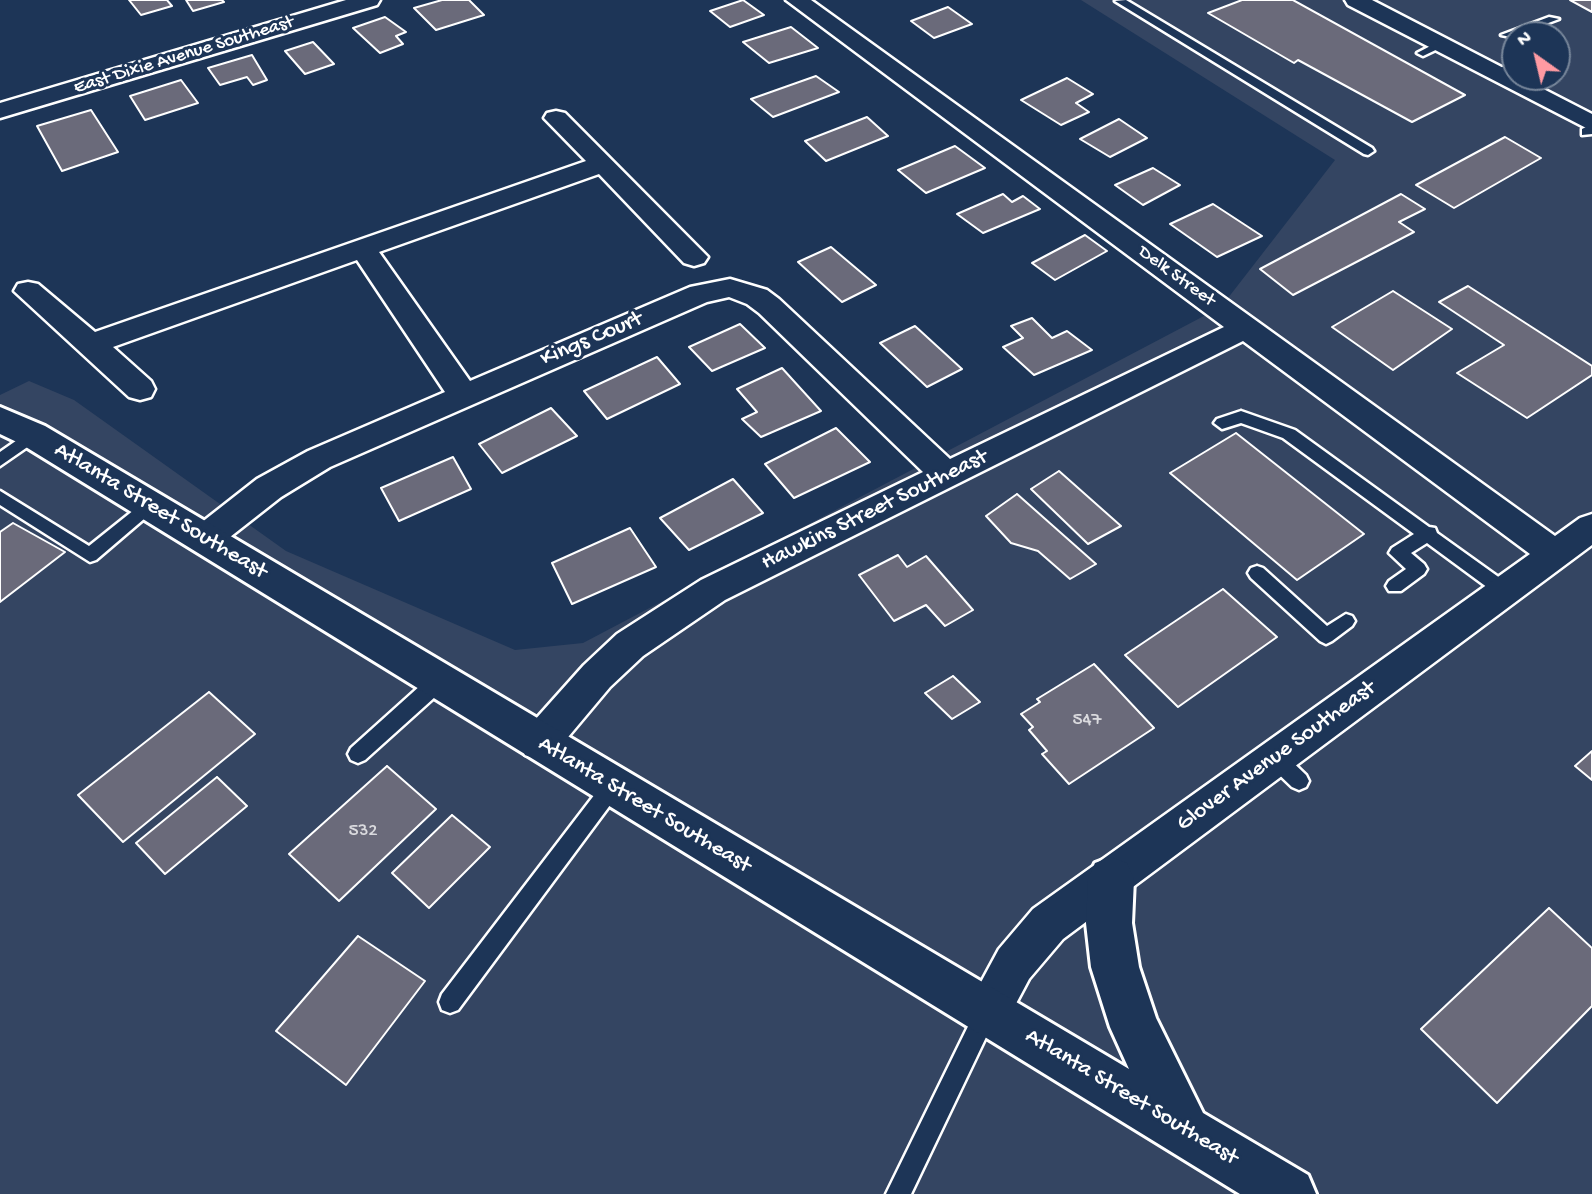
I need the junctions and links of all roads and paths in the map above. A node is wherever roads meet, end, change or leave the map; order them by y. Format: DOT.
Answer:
graph roads {
  1 [pos="369,0"];
  2 [pos="797,0"];
  3 [pos="1123,0"];
  4 [pos="1356,0"];
  5 [pos="1553,19"];
  6 [pos="1547,21"];
  7 [pos="1501,68"];
  8 [pos="1537,91"];
  9 [pos="0,111"];
  10 [pos="556,118"];
  11 [pos="1590,128"];
  12 [pos="1368,151"];
  13 [pos="603,164"];
  14 [pos="363,248"];
  15 [pos="694,257"];
  16 [pos="28,291"];
  17 [pos="1246,328"];
  18 [pos="91,344"];
  19 [pos="141,388"];
  20 [pos="464,396"];
  21 [pos="1222,423"];
  22 [pos="17,427"];
  23 [pos="0,460"];
  24 [pos="947,477"];
  25 [pos="0,497"];
  26 [pos="150,507"];
  27 [pos="1592,527"];
  28 [pos="1429,533"];
  29 [pos="204,539"];
  30 [pos="1555,554"];
  31 [pos="1257,573"];
  32 [pos="1395,586"];
  33 [pos="1505,591"];
  34 [pos="1346,621"];
  35 [pos="438,682"];
  36 [pos="539,743"];
  37 [pos="358,754"];
  38 [pos="612,787"];
  39 [pos="1111,879"];
  40 [pos="450,1002"];
  41 [pos="987,1012"];
  42 [pos="1185,1131"];
  43 [pos="898,1194"];
  44 [pos="1289,1194"];
  1 -- 9 [label="street, East Dixie Avenue Southeast"];
  2 -- 17 [label="street, Delk Street"];
  3 -- 12 [label="lane"];
  4 -- 7 [label="street"];
  5 -- 6 [label="lane"];
  8 -- 11 [label="street"];
  10 -- 13 [label="street"];
  13 -- 14 [label="street"];
  13 -- 15 [label="street"];
  14 -- 18 [label="street"];
  14 -- 20 [label="street"];
  16 -- 18 [label="street"];
  17 -- 24 [label="street, Hawkins Street Southeast"];
  17 -- 30 [label="street, Delk Street"];
  18 -- 19 [label="street"];
  20 -- 24 [label="street, Kings Court"];
  20 -- 29 [label="street, Kings Court"];
  21 -- 28 [label="lane"];
  22 -- 23 [label="lane"];
  22 -- 26 [label="main road, Atlanta Street Southeast"];
  24 -- 36 [label="street, Hawkins Street Southeast"];
  25 -- 26 [label="lane"];
  26 -- 29 [label="main road, Atlanta Street Southeast"];
  27 -- 30 [label="street, Glover Avenue Southeast"];
  28 -- 32 [label="lane"];
  28 -- 33 [label="lane"];
  29 -- 35 [label="main road, Atlanta Street Southeast"];
  30 -- 33 [label="street, Glover Avenue Southeast"];
  31 -- 34 [label="lane"];
  33 -- 39 [label="street, Glover Avenue Southeast"];
  35 -- 36 [label="main road, Atlanta Street Southeast"];
  35 -- 37 [label="lane"];
  36 -- 38 [label="main road, Atlanta Street Southeast"];
  38 -- 40 [label="lane"];
  38 -- 41 [label="main road, Atlanta Street Southeast"];
  39 -- 41 [label="street, Glover Avenue Southeast"];
  39 -- 42 [label="main road"];
  41 -- 42 [label="main road, Atlanta Street Southeast"];
  41 -- 43 [label="lane"];
  42 -- 44 [label="main road, Atlanta Street Southeast"];
}
